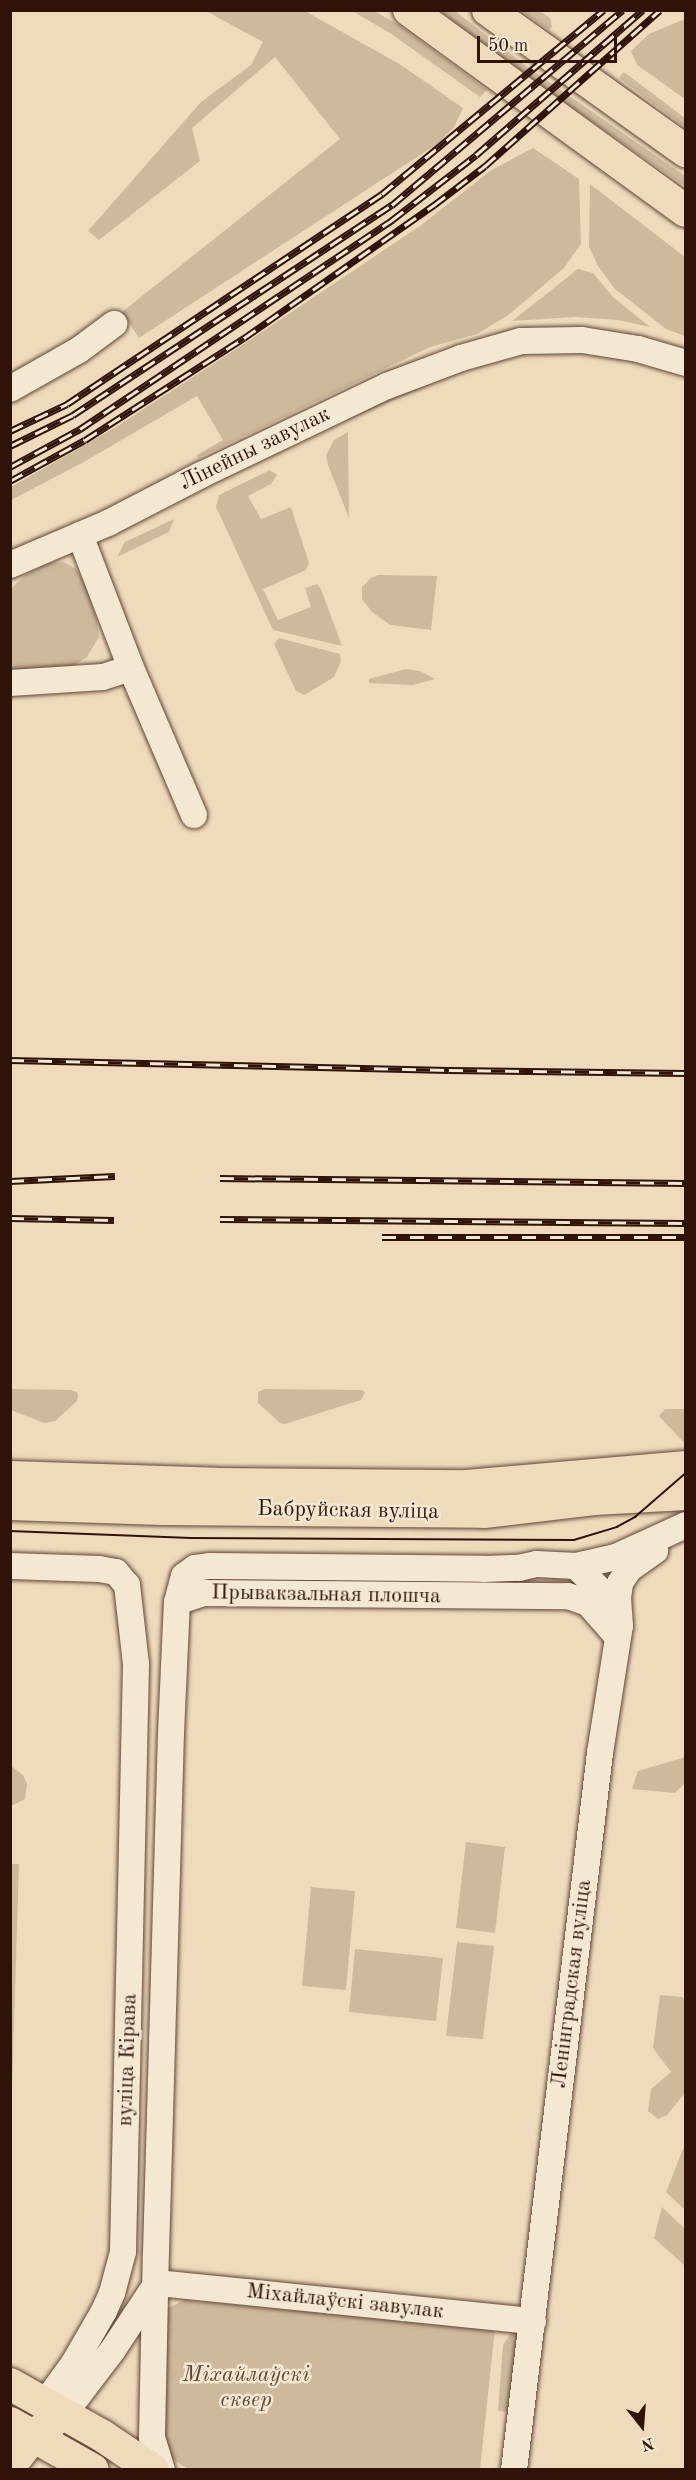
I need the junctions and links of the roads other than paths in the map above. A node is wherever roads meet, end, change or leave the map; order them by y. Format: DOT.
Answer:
graph roads {
  1 [pos="408,10"];
  2 [pos="488,10"];
  3 [pos="686,151"];
  4 [pos="686,211"];
  5 [pos="114,324"];
  6 [pos="506,345"];
  7 [pos="686,363"];
  8 [pos="686,371"];
  9 [pos="10,388"];
  10 [pos="80,535"];
  11 [pos="10,565"];
  12 [pos="131,668"];
  13 [pos="10,683"];
  14 [pos="194,815"];
  15 [pos="686,1467"];
  16 [pos="10,1477"];
  17 [pos="686,1494"];
  18 [pos="10,1504"];
  19 [pos="686,1524"];
  20 [pos="686,1531"];
  21 [pos="10,1566"];
  22 [pos="576,1566"];
  23 [pos="177,1602"];
  24 [pos="617,1636"];
  25 [pos="136,1664"];
  26 [pos="175,1667"];
  27 [pos="157,2283"];
  28 [pos="533,2321"];
  29 [pos="10,2384"];
  30 [pos="55,2408"];
  31 [pos="22,2429"];
  32 [pos="10,2466"];
  33 [pos="93,2469"];
  34 [pos="153,2469"];
  35 [pos="162,2469"];
  36 [pos="514,2469"];
  1 -- 4 [label="main road"];
  2 -- 3 [label="main road"];
  5 -- 9 [label="street"];
  6 -- 7 [label="street, Лінейны завулак"];
  6 -- 8 [label="street, Лінейны завулак"];
  6 -- 10 [label="street, Лінейны завулак"];
  10 -- 11 [label="street, Лінейны завулак"];
  10 -- 12 [label="street"];
  12 -- 13 [label="street"];
  12 -- 14 [label="street"];
  15 -- 16 [label="main road, Бабруйская вуліца"];
  17 -- 18 [label="main road, Бабруйская вуліца"];
  19 -- 22 [label="street, Прывакзальная плошча"];
  20 -- 24 [label="street, Ленінградская вуліца"];
  21 -- 25 [label="street, вуліца Кірава"];
  22 -- 23 [label="street, Прывакзальная плошча"];
  22 -- 24 [label="street"];
  23 -- 24 [label="street, Прывакзальная плошча"];
  23 -- 26 [label="street, вуліца Кірава"];
  24 -- 28 [label="street, Ленінградская вуліца"];
  25 -- 26 [label="street"];
  25 -- 30 [label="street, вуліца Кірава"];
  26 -- 27 [label="street, вуліца Кірава"];
  27 -- 28 [label="street, Міхайлаўскі завулак"];
  27 -- 30 [label="street, вуліца Кірава"];
  27 -- 35 [label="street, вуліца Кірава"];
  28 -- 36 [label="street, Ленінградская вуліца"];
  29 -- 30 [label="main road"];
  30 -- 31 [label="main road, вуліца Кірава"];
  30 -- 34 [label="main road"];
  31 -- 32 [label="main road, вуліца Кірава"];
  31 -- 33 [label="main road"];
}
